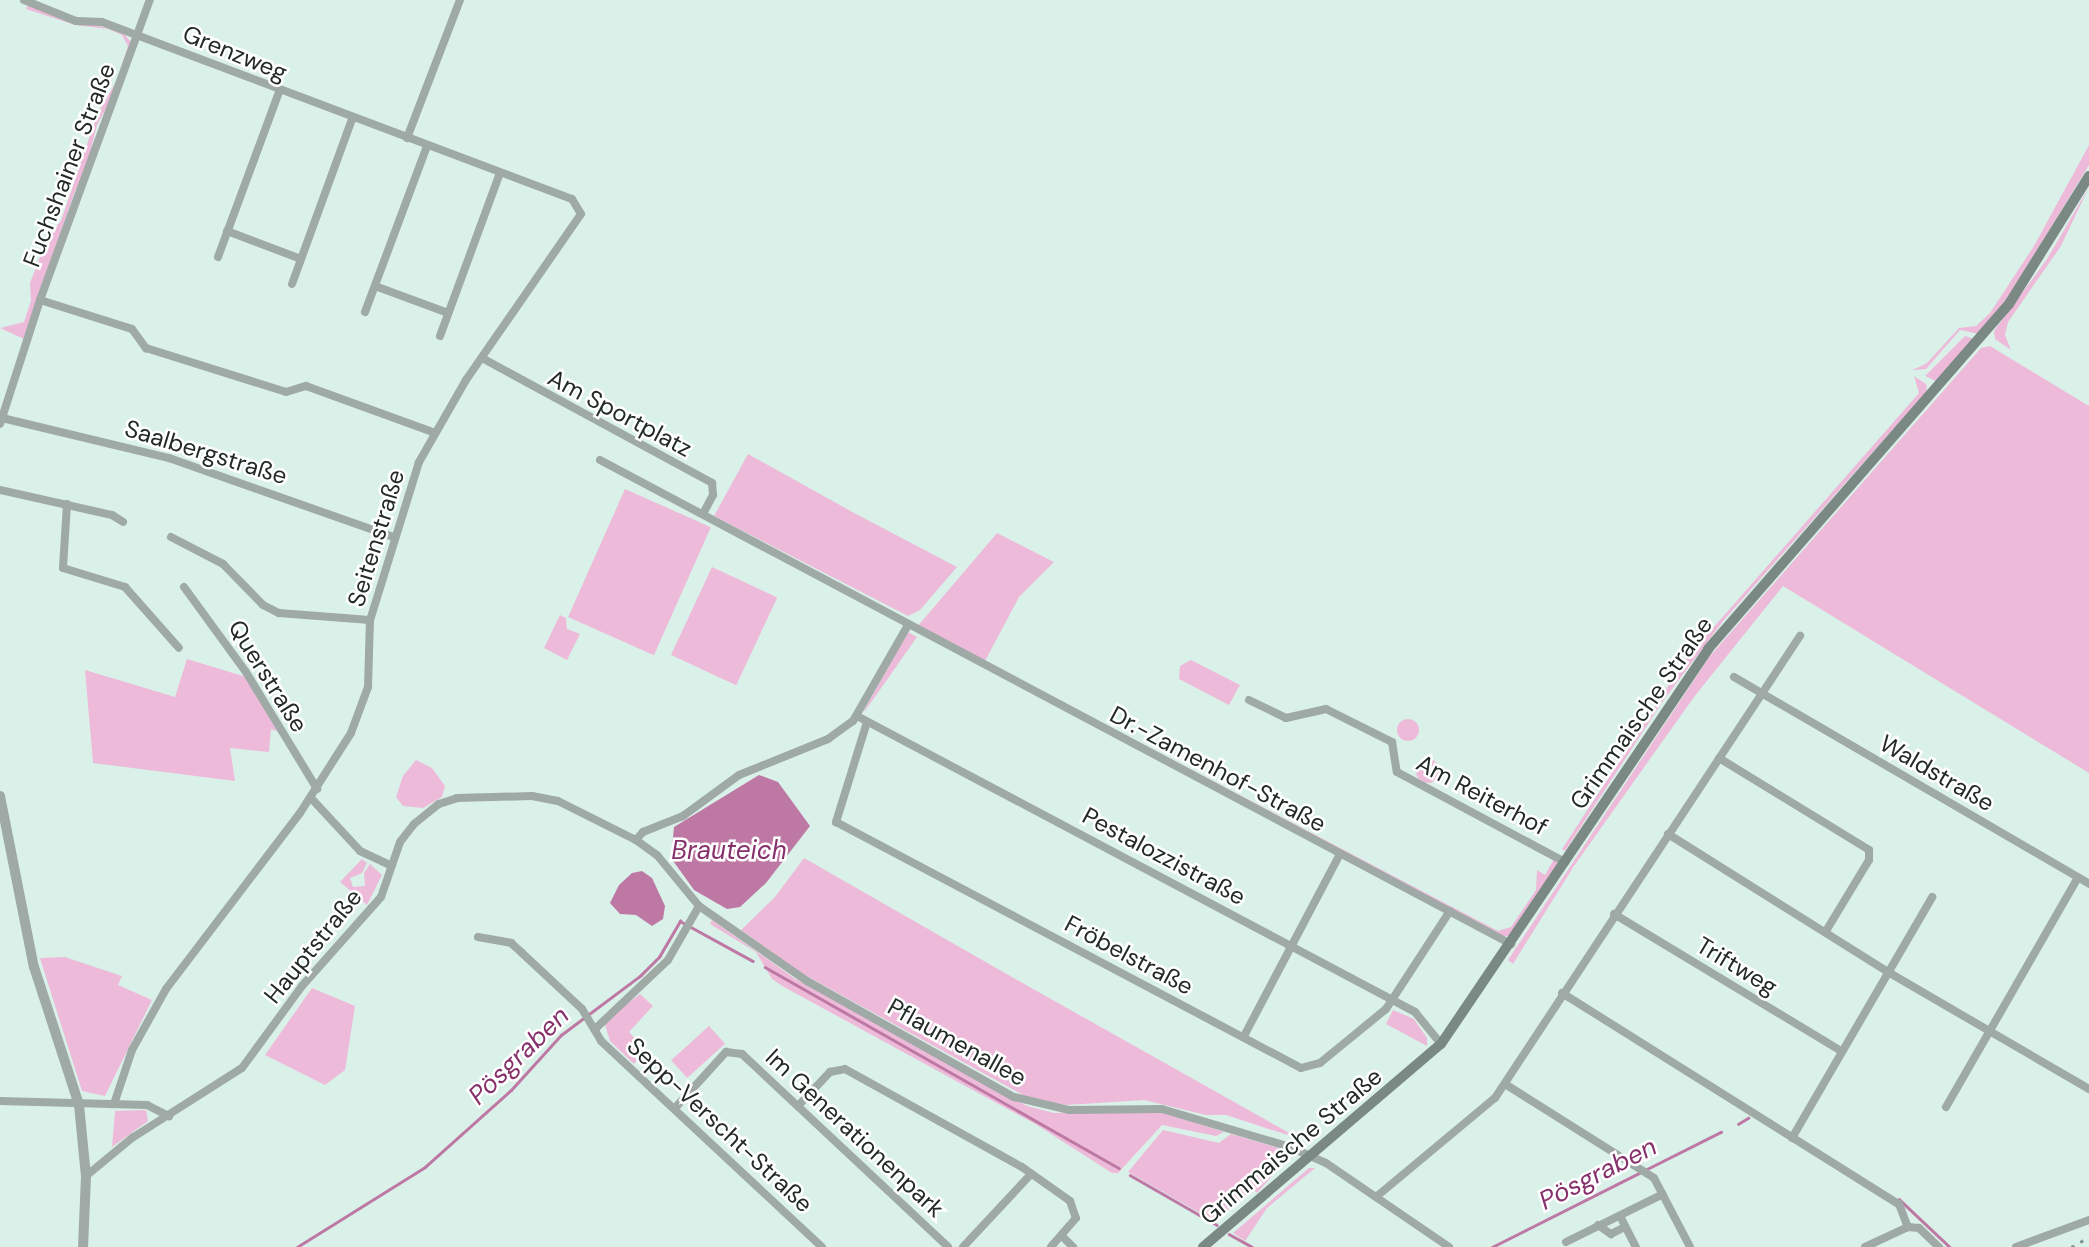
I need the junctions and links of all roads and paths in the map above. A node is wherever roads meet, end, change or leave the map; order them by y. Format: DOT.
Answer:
graph roads {
  1 [pos="24,0"];
  2 [pos="150,0"];
  3 [pos="460,0"];
  4 [pos="140,36"];
  5 [pos="279,92"];
  6 [pos="352,119"];
  7 [pos="407,138"];
  8 [pos="429,147"];
  9 [pos="500,173"];
  10 [pos="2089,176"];
  11 [pos="580,209"];
  12 [pos="227,232"];
  13 [pos="218,257"];
  14 [pos="301,259"];
  15 [pos="292,284"];
  16 [pos="374,286"];
  17 [pos="40,300"];
  18 [pos="365,312"];
  19 [pos="448,313"];
  20 [pos="440,336"];
  21 [pos="482,358"];
  22 [pos="1,421"];
  23 [pos="435,433"];
  24 [pos="600,460"];
  25 [pos="0,490"];
  26 [pos="66,504"];
  27 [pos="703,514"];
  28 [pos="123,522"];
  29 [pos="172,537"];
  30 [pos="393,537"];
  31 [pos="184,587"];
  32 [pos="370,620"];
  33 [pos="908,625"];
  34 [pos="1800,636"];
  35 [pos="179,648"];
  36 [pos="1734,677"];
  37 [pos="1765,695"];
  38 [pos="1249,700"];
  39 [pos="857,716"];
  40 [pos="867,722"];
  41 [pos="1719,758"];
  42 [pos="317,789"];
  43 [pos="0,796"];
  44 [pos="311,797"];
  45 [pos="1668,834"];
  46 [pos="636,840"];
  47 [pos="1340,854"];
  48 [pos="1565,862"];
  49 [pos="392,866"];
  50 [pos="2078,877"];
  51 [pos="2089,884"];
  52 [pos="1932,898"];
  53 [pos="699,906"];
  54 [pos="1450,911"];
  55 [pos="1614,914"];
  56 [pos="1826,931"];
  57 [pos="478,937"];
  58 [pos="1511,944"];
  59 [pos="1293,945"];
  60 [pos="1888,972"];
  61 [pos="1562,993"];
  62 [pos="1393,1001"];
  63 [pos="595,1028"];
  64 [pos="1989,1031"];
  65 [pos="1244,1036"];
  66 [pos="1441,1044"];
  67 [pos="1841,1051"];
  68 [pos="1505,1084"];
  69 [pos="2089,1089"];
  70 [pos="0,1101"];
  71 [pos="114,1104"];
  72 [pos="79,1105"];
  73 [pos="798,1106"];
  74 [pos="1946,1107"];
  75 [pos="674,1108"];
  76 [pos="169,1115"];
  77 [pos="1792,1138"];
  78 [pos="1312,1156"];
  79 [pos="1031,1174"];
  80 [pos="86,1175"];
  81 [pos="1663,1194"];
  82 [pos="1377,1197"];
  83 [pos="1620,1216"];
  84 [pos="2089,1220"];
  85 [pos="1598,1225"];
  86 [pos="1625,1227"];
  87 [pos="1908,1227"];
  88 [pos="1062,1236"];
  89 [pos="1566,1242"];
  90 [pos="83,1247"];
  91 [pos="822,1247"];
  92 [pos="948,1247"];
  93 [pos="963,1247"];
  94 [pos="1051,1247"];
  95 [pos="1073,1247"];
  96 [pos="1203,1247"];
  97 [pos="1449,1247"];
  98 [pos="1636,1247"];
  99 [pos="1690,1247"];
  100 [pos="1865,1247"];
  101 [pos="1939,1247"];
  102 [pos="2016,1247"];
  1 -- 4 [label="street, Grenzweg"];
  2 -- 4 [label="street, Fuchshainer Straße"];
  3 -- 7 [label="street"];
  4 -- 5 [label="street, Grenzweg"];
  4 -- 17 [label="street, Fuchshainer Straße"];
  5 -- 6 [label="street, Grenzweg"];
  5 -- 12 [label="street"];
  6 -- 7 [label="street, Grenzweg"];
  6 -- 14 [label="street"];
  7 -- 8 [label="street, Grenzweg"];
  8 -- 9 [label="street, Grenzweg"];
  8 -- 16 [label="street"];
  9 -- 11 [label="street, Grenzweg"];
  9 -- 19 [label="street"];
  10 -- 48 [label="main road, Grimmaische Straße"];
  11 -- 21 [label="street, Seitenstraße"];
  12 -- 13 [label="street"];
  12 -- 14 [label="street"];
  14 -- 15 [label="street"];
  16 -- 18 [label="street"];
  16 -- 19 [label="street"];
  17 -- 22 [label="street, Fuchshainer Straße"];
  17 -- 23 [label="street"];
  19 -- 20 [label="street"];
  21 -- 23 [label="street, Seitenstraße"];
  21 -- 27 [label="street, Am Sportplatz"];
  22 -- 30 [label="street, Saalbergstraße"];
  23 -- 30 [label="street, Seitenstraße"];
  24 -- 27 [label="street, Am Sportplatz"];
  25 -- 26 [label="street"];
  26 -- 28 [label="street"];
  26 -- 35 [label="street"];
  27 -- 33 [label="street, Am Sportplatz"];
  29 -- 32 [label="street, Querstraße"];
  30 -- 32 [label="street, Seitenstraße"];
  31 -- 42 [label="street, Querstraße"];
  32 -- 42 [label="street, Seitenstraße"];
  33 -- 39 [label="street"];
  33 -- 47 [label="street, Dr.-Zamenhof-Straße"];
  34 -- 37 [label="street"];
  36 -- 37 [label="street, Waldstraße"];
  37 -- 41 [label="street"];
  37 -- 50 [label="street, Waldstraße"];
  38 -- 48 [label="street, Am Reiterhof"];
  39 -- 40 [label="street, Pestalozzistraße"];
  39 -- 46 [label="street"];
  40 -- 59 [label="street, Pestalozzistraße"];
  40 -- 65 [label="street, Fröbelstraße"];
  41 -- 45 [label="street"];
  41 -- 56 [label="street"];
  42 -- 44 [label="street, Seitenstraße"];
  43 -- 72 [label="street"];
  44 -- 49 [label="street"];
  44 -- 71 [label="street, Seitenstraße"];
  45 -- 55 [label="street"];
  45 -- 56 [label="street"];
  46 -- 49 [label="street, Hauptstraße"];
  46 -- 53 [label="street, Pflaumenallee"];
  47 -- 54 [label="street, Dr.-Zamenhof-Straße"];
  47 -- 59 [label="street"];
  48 -- 58 [label="main road, Grimmaische Straße"];
  49 -- 76 [label="street, Hauptstraße"];
  50 -- 51 [label="street, Waldstraße"];
  50 -- 64 [label="street"];
  52 -- 60 [label="street"];
  53 -- 63 [label="street"];
  53 -- 78 [label="street, Pflaumenallee"];
  54 -- 58 [label="street, Dr.-Zamenhof-Straße"];
  54 -- 62 [label="street, Fröbelstraße"];
  55 -- 61 [label="street"];
  55 -- 67 [label="street, Triftweg"];
  56 -- 60 [label="street"];
  57 -- 63 [label="street, Sepp-Verscht-Straße"];
  58 -- 66 [label="main road, Grimmaische Straße"];
  59 -- 62 [label="street, Pestalozzistraße"];
  59 -- 65 [label="street"];
  60 -- 64 [label="street"];
  60 -- 67 [label="street"];
  61 -- 68 [label="street"];
  61 -- 77 [label="street"];
  62 -- 65 [label="street, Fröbelstraße"];
  62 -- 66 [label="street, Pestalozzistraße"];
  63 -- 75 [label="street, Sepp-Verscht-Straße"];
  64 -- 69 [label="street"];
  64 -- 74 [label="street"];
  66 -- 78 [label="main road, Grimmaische Straße"];
  67 -- 77 [label="street"];
  68 -- 81 [label="street"];
  68 -- 82 [label="street"];
  70 -- 72 [label="street"];
  71 -- 72 [label="street"];
  71 -- 76 [label="street"];
  72 -- 80 [label="street"];
  73 -- 75 [label="street, Im Generationenpark"];
  73 -- 79 [label="street"];
  73 -- 92 [label="street, Im Generationenpark"];
  75 -- 91 [label="street, Sepp-Verscht-Straße"];
  76 -- 80 [label="street, Hauptstraße"];
  77 -- 87 [label="street"];
  78 -- 82 [label="street, Pflaumenallee"];
  78 -- 96 [label="main road, Grimmaische Straße"];
  79 -- 88 [label="street"];
  79 -- 93 [label="street"];
  80 -- 90 [label="street"];
  81 -- 83 [label="street"];
  81 -- 99 [label="street"];
  82 -- 97 [label="street, Pflaumenallee"];
  83 -- 85 [label="street"];
  83 -- 86 [label="street"];
  84 -- 102 [label="street"];
  85 -- 86 [label="street"];
  85 -- 89 [label="street"];
  86 -- 98 [label="street"];
  87 -- 100 [label="street"];
  87 -- 101 [label="street"];
  88 -- 94 [label="street"];
  88 -- 95 [label="street"];
}
